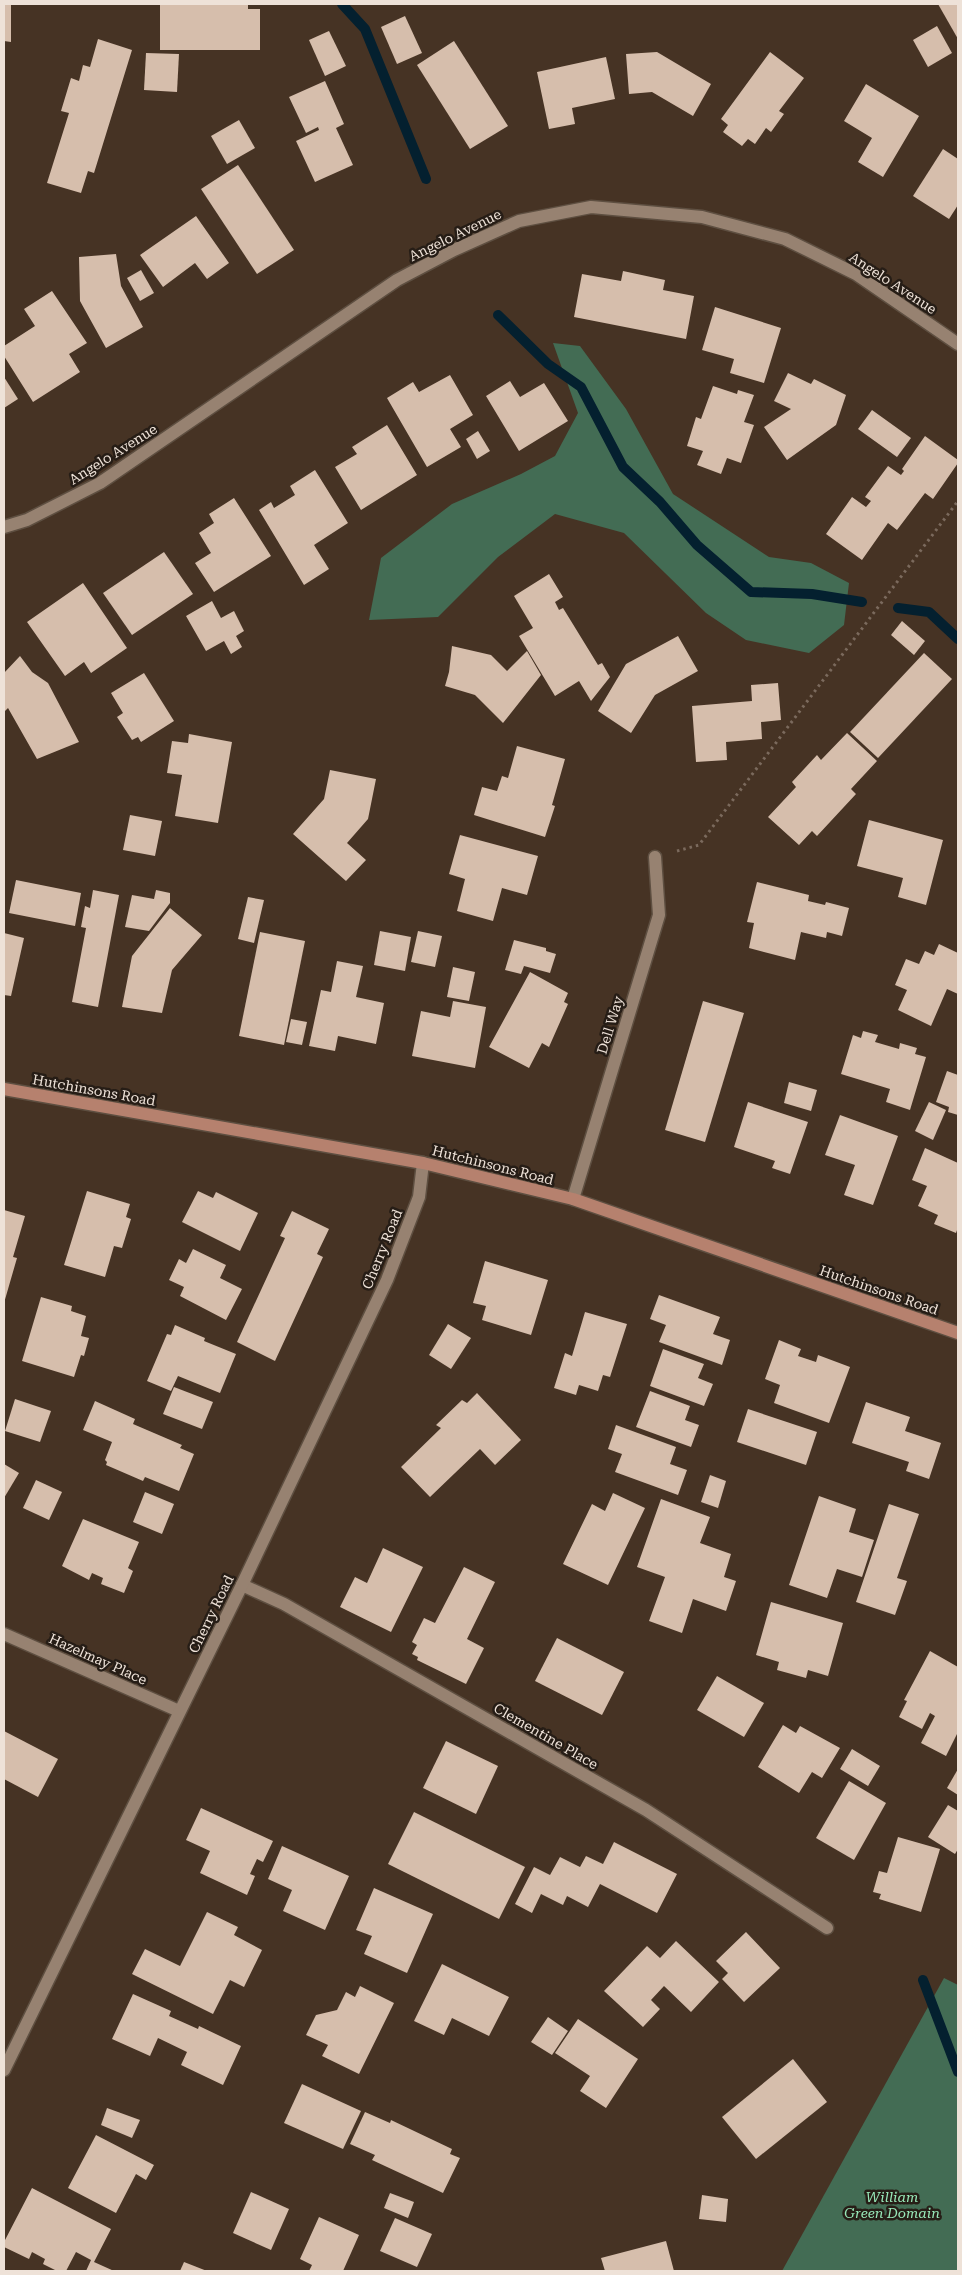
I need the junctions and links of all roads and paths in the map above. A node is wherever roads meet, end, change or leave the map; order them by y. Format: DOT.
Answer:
graph roads {
  1 [pos="958,344"];
  2 [pos="958,501"];
  3 [pos="4,527"];
  4 [pos="655,857"];
  5 [pos="4,1089"];
  6 [pos="424,1163"];
  7 [pos="573,1200"];
  8 [pos="958,1333"];
  9 [pos="242,1585"];
  10 [pos="4,1634"];
  11 [pos="179,1711"];
  12 [pos="827,1928"];
  13 [pos="4,2070"];
  1 -- 3 [label="street, Angelo Avenue"];
  2 -- 4 [label="path"];
  4 -- 7 [label="street, Dell Way"];
  5 -- 6 [label="street, Hutchinsons Road"];
  6 -- 7 [label="street, Hutchinsons Road"];
  6 -- 9 [label="street, Cherry Road"];
  7 -- 8 [label="street, Hutchinsons Road"];
  9 -- 11 [label="street, Cherry Road"];
  9 -- 12 [label="street, Clementine Place"];
  10 -- 11 [label="street, Hazelmay Place"];
  11 -- 13 [label="street, Cherry Road"];
}
